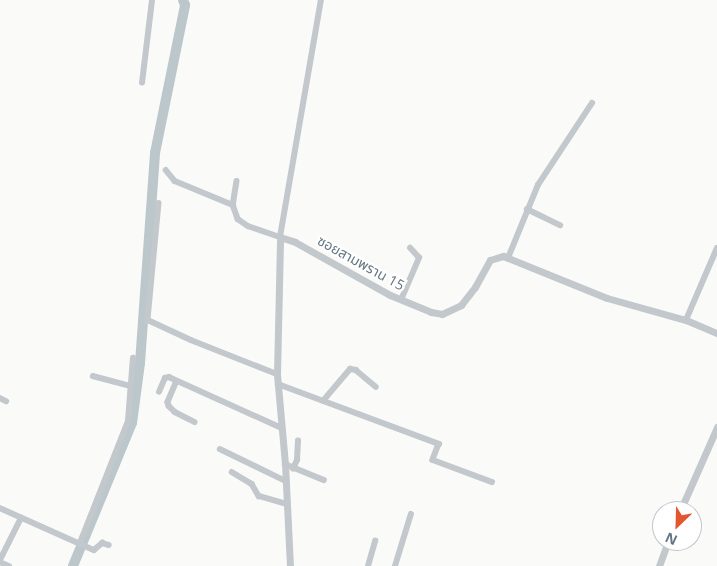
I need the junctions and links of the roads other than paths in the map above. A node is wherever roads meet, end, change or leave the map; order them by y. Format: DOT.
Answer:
graph roads {
  1 [pos="152,0"];
  2 [pos="321,0"];
  3 [pos="142,83"];
  4 [pos="592,103"];
  5 [pos="166,170"];
  6 [pos="237,181"];
  7 [pos="159,203"];
  8 [pos="233,205"];
  9 [pos="527,209"];
  10 [pos="560,225"];
  11 [pos="280,237"];
  12 [pos="410,248"];
  13 [pos="717,248"];
  14 [pos="508,258"];
  15 [pos="401,300"];
  16 [pos="686,320"];
  17 [pos="717,333"];
  18 [pos="133,358"];
  19 [pos="277,374"];
  20 [pos="93,376"];
  21 [pos="177,381"];
  22 [pos="278,384"];
  23 [pos="131,386"];
  24 [pos="376,387"];
  25 [pos="158,392"];
  26 [pos="324,401"];
  27 [pos="195,422"];
  28 [pos="717,427"];
  29 [pos="282,428"];
  30 [pos="298,441"];
  31 [pos="220,449"];
  32 [pos="285,464"];
  33 [pos="293,469"];
  34 [pos="232,472"];
  35 [pos="324,480"];
  36 [pos="286,481"];
  37 [pos="492,482"];
  38 [pos="684,501"];
  39 [pos="287,504"];
  40 [pos="0,508"];
  41 [pos="411,514"];
  42 [pos="21,518"];
  43 [pos="375,541"];
  44 [pos="81,544"];
  45 [pos="109,545"];
  46 [pos="664,551"];
  47 [pos="0,561"];
  48 [pos="10,566"];
  49 [pos="290,566"];
  50 [pos="368,566"];
  51 [pos="395,566"];
  52 [pos="659,566"];
  1 -- 3 [label="street"];
  2 -- 11 [label="street"];
  4 -- 9 [label="street"];
  5 -- 8 [label="street"];
  6 -- 8 [label="street"];
  7 -- 19 [label="street"];
  8 -- 11 [label="street"];
  9 -- 10 [label="street"];
  9 -- 14 [label="street"];
  11 -- 15 [label="street, ซอยสามพราน 15"];
  11 -- 19 [label="street"];
  12 -- 15 [label="street"];
  13 -- 16 [label="street"];
  14 -- 15 [label="street, ซอยสามพราน 15"];
  14 -- 16 [label="street"];
  16 -- 17 [label="street"];
  18 -- 23 [label="street"];
  19 -- 22 [label="street"];
  20 -- 23 [label="street"];
  21 -- 25 [label="street"];
  21 -- 27 [label="street"];
  21 -- 29 [label="street"];
  22 -- 26 [label="street"];
  22 -- 29 [label="street"];
  23 -- 44 [label="street"];
  24 -- 26 [label="street"];
  26 -- 37 [label="street"];
  28 -- 38 [label="street"];
  29 -- 32 [label="street"];
  30 -- 33 [label="street"];
  31 -- 36 [label="street"];
  32 -- 33 [label="street"];
  32 -- 36 [label="street"];
  33 -- 35 [label="street"];
  34 -- 39 [label="street"];
  36 -- 39 [label="street"];
  39 -- 49 [label="street"];
  40 -- 42 [label="street"];
  41 -- 51 [label="street"];
  42 -- 44 [label="street"];
  42 -- 47 [label="street"];
  43 -- 50 [label="street"];
  44 -- 45 [label="street"];
  46 -- 52 [label="street"];
  47 -- 48 [label="street"];
}
